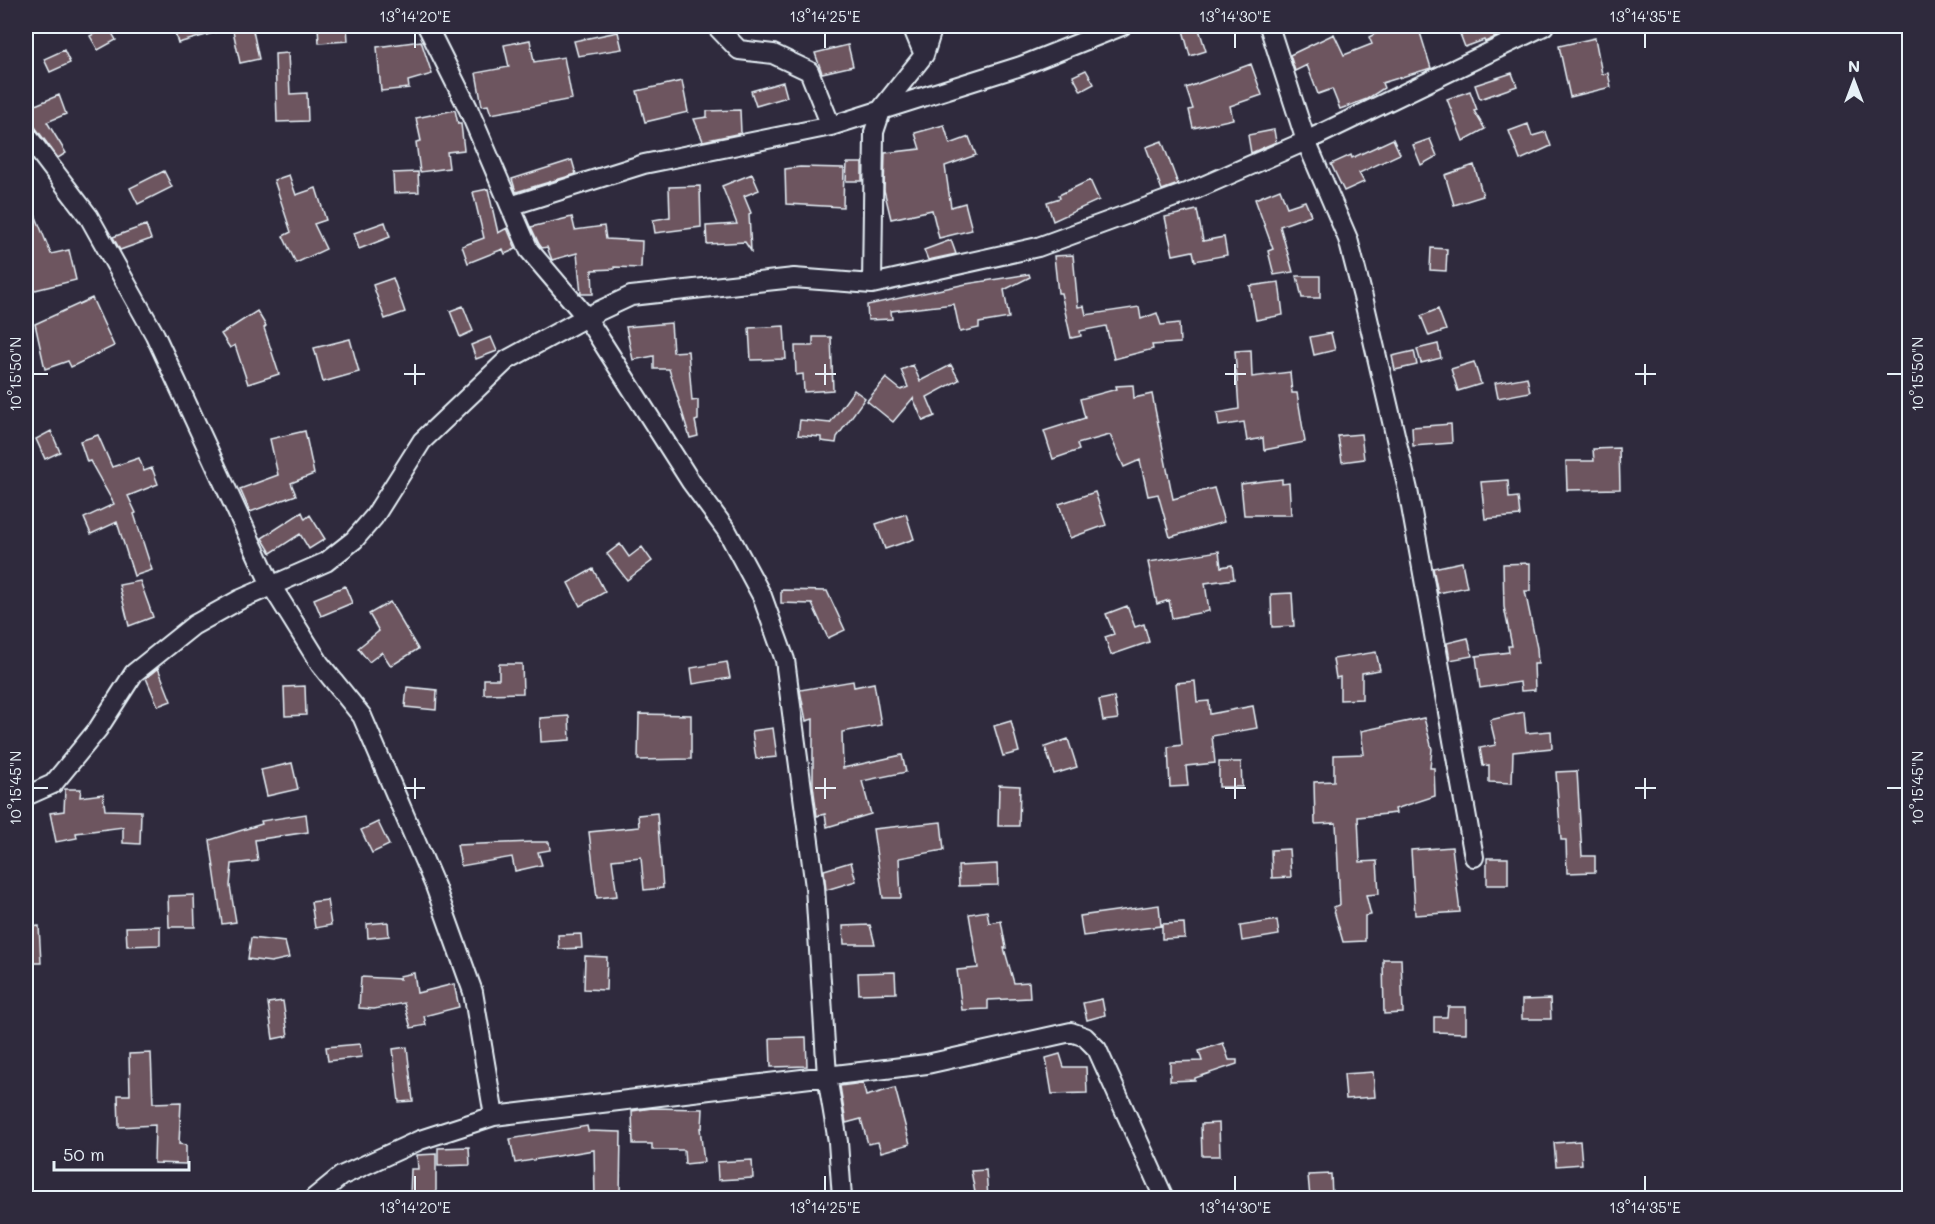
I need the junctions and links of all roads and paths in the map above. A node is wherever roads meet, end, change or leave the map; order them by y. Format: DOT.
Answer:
graph roads {
  1 [pos="427,26"];
  2 [pos="716,26"];
  3 [pos="912,26"];
  4 [pos="933,26"];
  5 [pos="1122,26"];
  6 [pos="1269,26"];
  7 [pos="1544,26"];
  8 [pos="924,55"];
  9 [pos="882,108"];
  10 [pos="831,126"];
  11 [pos="26,134"];
  12 [pos="1306,141"];
  13 [pos="510,206"];
  14 [pos="872,284"];
  15 [pos="586,317"];
  16 [pos="271,585"];
  17 [pos="26,796"];
  18 [pos="1474,856"];
  19 [pos="827,1076"];
  20 [pos="494,1116"];
  21 [pos="314,1198"];
  22 [pos="842,1198"];
  23 [pos="1164,1198"];
  1 -- 13 [label="street"];
  2 -- 10 [label="street"];
  3 -- 8 [label="street"];
  4 -- 8 [label="street"];
  5 -- 9 [label="street"];
  6 -- 12 [label="street"];
  7 -- 12 [label="street"];
  8 -- 9 [label="street"];
  9 -- 10 [label="street"];
  9 -- 14 [label="street"];
  10 -- 13 [label="street"];
  11 -- 16 [label="street"];
  12 -- 14 [label="street"];
  12 -- 18 [label="street"];
  13 -- 15 [label="street"];
  14 -- 15 [label="street"];
  15 -- 16 [label="street"];
  15 -- 19 [label="street"];
  16 -- 17 [label="street"];
  16 -- 20 [label="street"];
  19 -- 20 [label="street"];
  19 -- 22 [label="street"];
  19 -- 23 [label="street"];
  20 -- 21 [label="street"];
}
